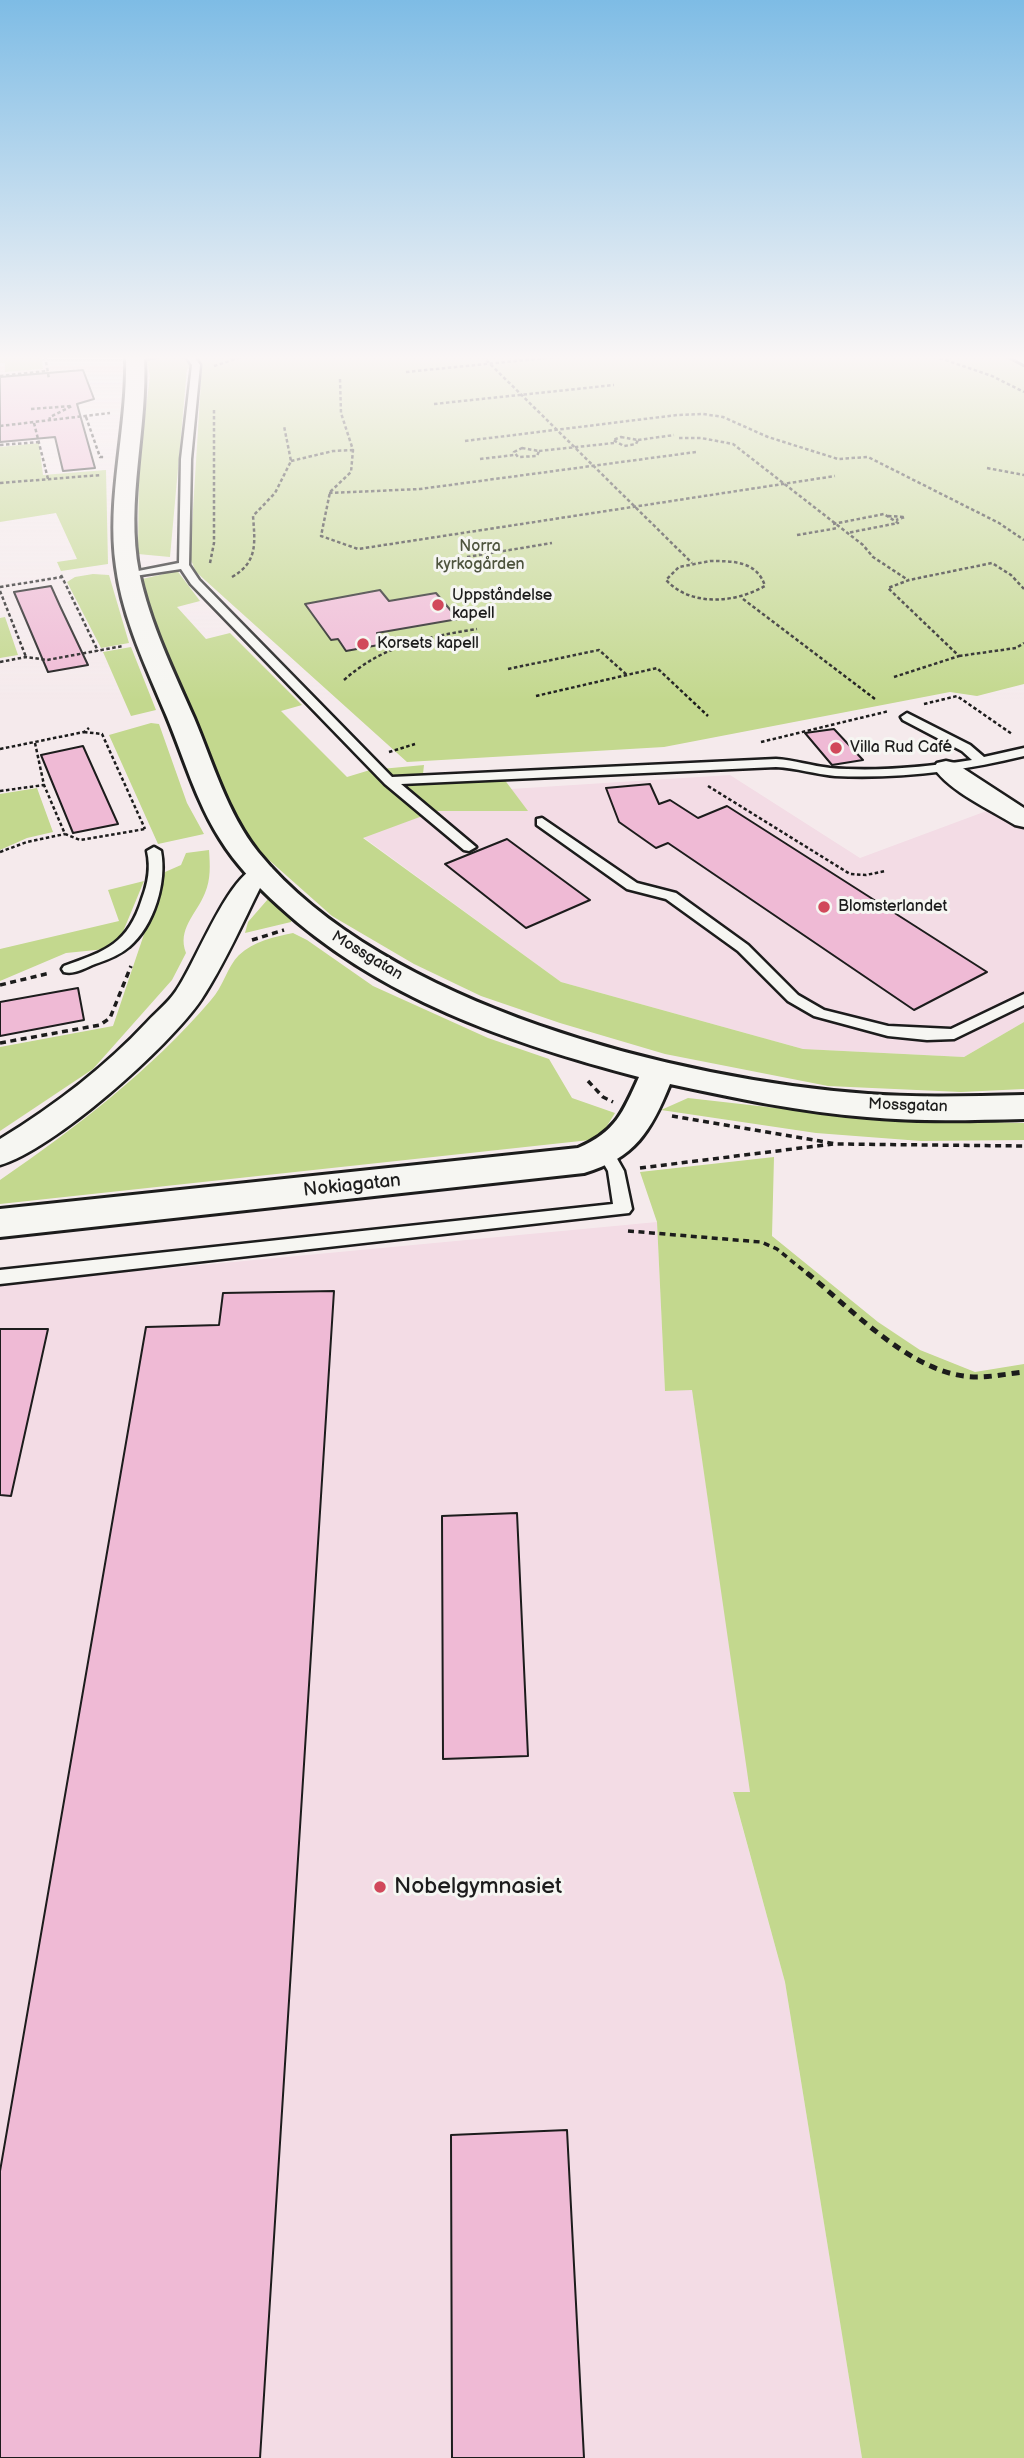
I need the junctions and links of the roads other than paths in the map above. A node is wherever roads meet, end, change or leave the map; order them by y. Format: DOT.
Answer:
graph roads {
  1 [pos="118,471"];
  2 [pos="186,471"];
  3 [pos="184,565"];
  4 [pos="128,574"];
  5 [pos="907,717"];
  6 [pos="1024,752"];
  7 [pos="983,763"];
  8 [pos="946,768"];
  9 [pos="389,781"];
  10 [pos="1024,819"];
  11 [pos="542,822"];
  12 [pos="469,847"];
  13 [pos="154,851"];
  14 [pos="261,873"];
  15 [pos="69,969"];
  16 [pos="1024,999"];
  17 [pos="659,1072"];
  18 [pos="1024,1107"];
  19 [pos="0,1154"];
  20 [pos="619,1160"];
  21 [pos="0,1223"];
  22 [pos="0,1277"];
  1 -- 4 [label="street, Mossgatan"];
  2 -- 3 [label="lane"];
  3 -- 4 [label="lane"];
  3 -- 9 [label="lane"];
  4 -- 14 [label="street, Mossgatan"];
  5 -- 7 [label="lane"];
  6 -- 7 [label="lane"];
  7 -- 8 [label="lane"];
  8 -- 9 [label="lane"];
  8 -- 10 [label="street"];
  9 -- 12 [label="lane"];
  11 -- 16 [label="lane"];
  13 -- 15 [label="lane"];
  14 -- 17 [label="street, Mossgatan"];
  14 -- 19 [label="street"];
  17 -- 18 [label="street, Mossgatan"];
  17 -- 20 [label="street, Nokiagatan"];
  20 -- 21 [label="street, Nokiagatan"];
  20 -- 22 [label="lane"];
}
